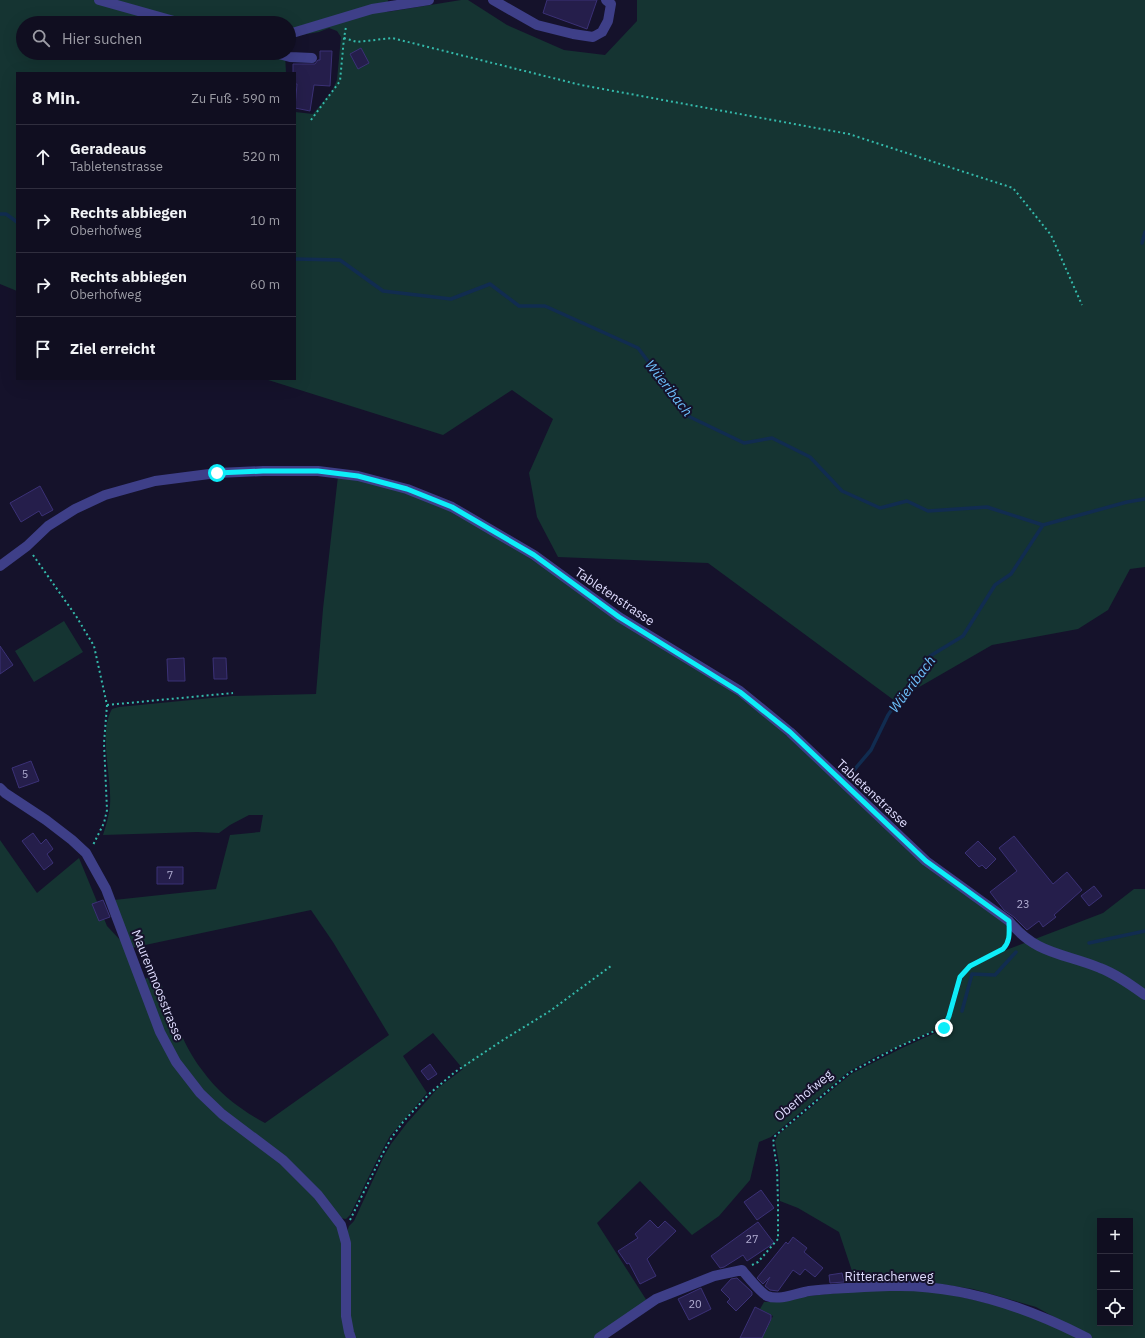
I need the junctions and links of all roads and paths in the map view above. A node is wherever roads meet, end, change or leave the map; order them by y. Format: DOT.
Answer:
graph roads {
  1 [pos="98,0"];
  2 [pos="429,0"];
  3 [pos="493,0"];
  4 [pos="606,0"];
  5 [pos="156,16"];
  6 [pos="349,16"];
  7 [pos="296,32"];
  8 [pos="344,38"];
  9 [pos="296,57"];
  10 [pos="312,58"];
  11 [pos="311,120"];
  12 [pos="1082,306"];
  13 [pos="27,546"];
  14 [pos="0,566"];
  15 [pos="233,693"];
  16 [pos="107,705"];
  17 [pos="0,788"];
  18 [pos="86,853"];
  19 [pos="1009,921"];
  20 [pos="611,966"];
  21 [pos="1145,995"];
  22 [pos="341,1225"];
  23 [pos="742,1270"];
  24 [pos="351,1338"];
  25 [pos="599,1338"];
  26 [pos="1087,1338"];
  1 -- 5 [label="street"];
  2 -- 6 [label="street"];
  3 -- 4 [label="street"];
  6 -- 7 [label="street"];
  6 -- 8 [label="path"];
  8 -- 11 [label="path"];
  8 -- 12 [label="path"];
  9 -- 10 [label="street"];
  13 -- 14 [label="street, Tabletenstrasse"];
  13 -- 16 [label="path"];
  13 -- 19 [label="street, Tabletenstrasse"];
  15 -- 16 [label="path"];
  16 -- 18 [label="path"];
  17 -- 18 [label="street, Maurenmoosstrasse"];
  18 -- 22 [label="street, Maurenmoosstrasse"];
  19 -- 21 [label="street, Tabletenstrasse"];
  19 -- 23 [label="path, Oberhofweg"];
  20 -- 22 [label="path"];
  22 -- 24 [label="street, Maurenmoosstrasse"];
  23 -- 25 [label="street"];
  23 -- 26 [label="street, Ritteracherweg"];
}
